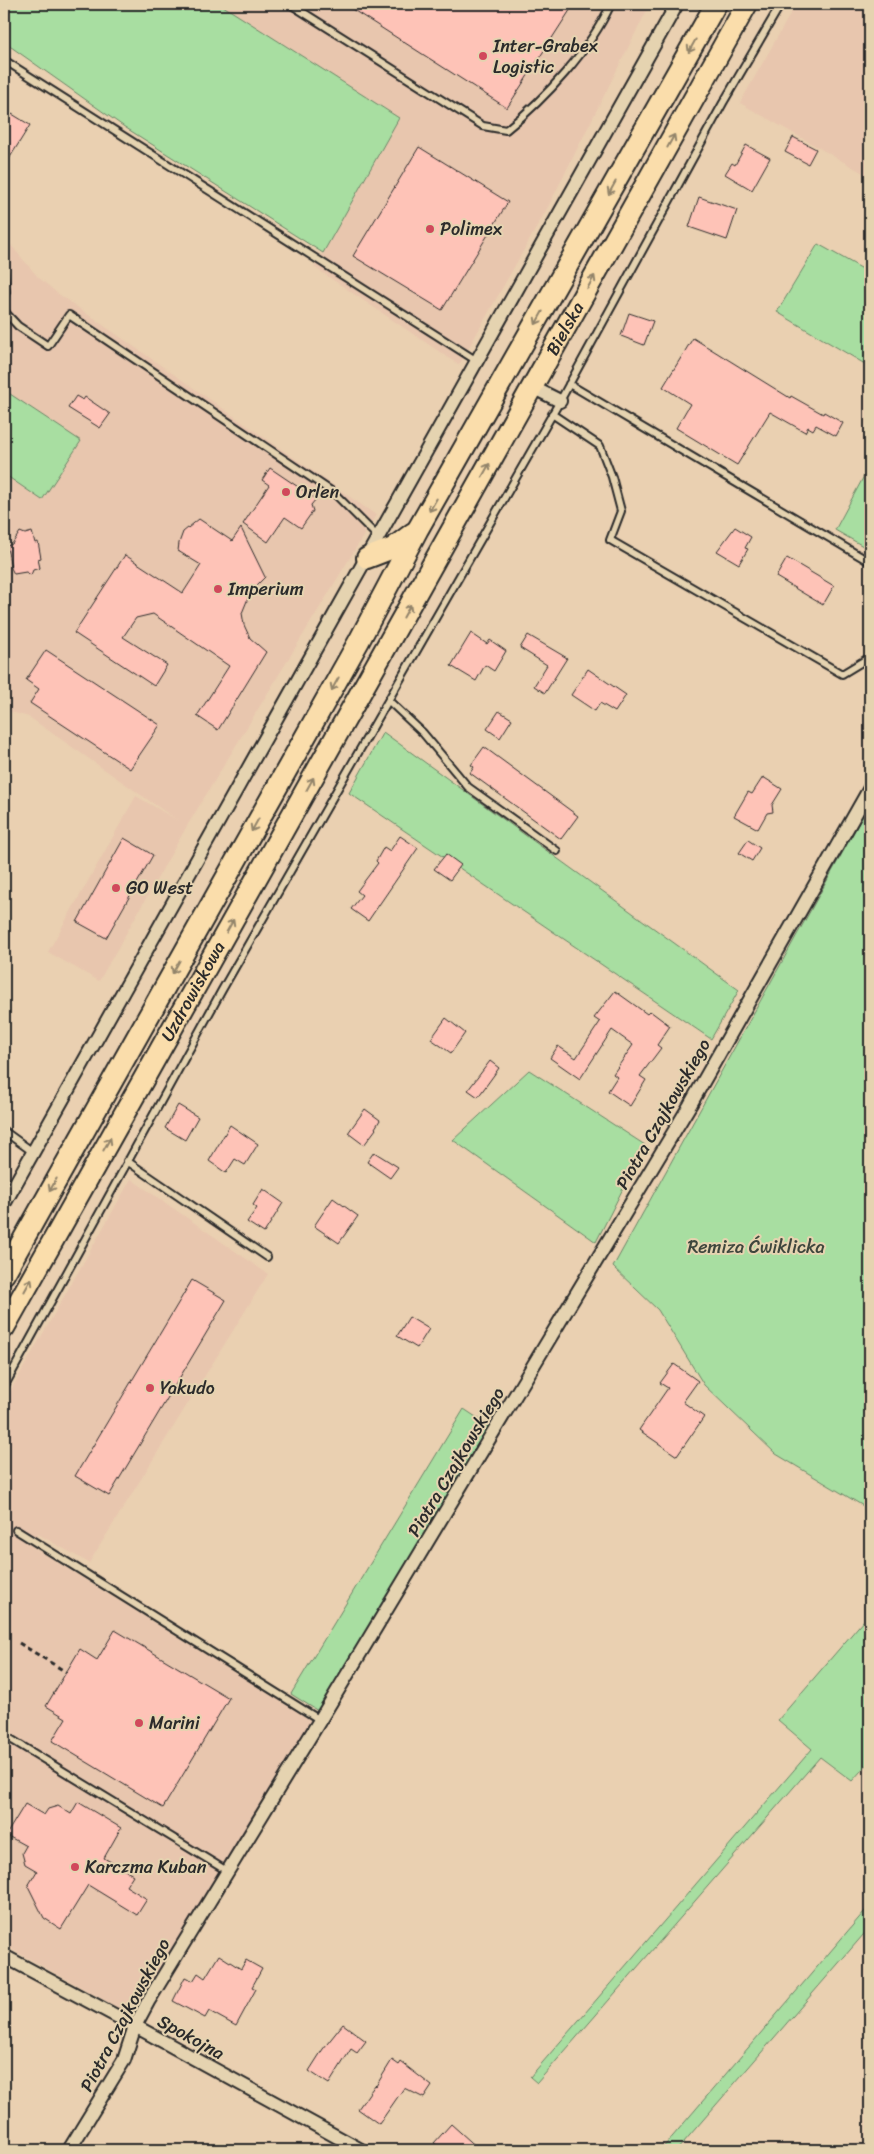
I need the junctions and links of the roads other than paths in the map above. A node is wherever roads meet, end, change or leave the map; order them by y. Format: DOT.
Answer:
graph roads {
  1 [pos="290,4"];
  2 [pos="612,4"];
  3 [pos="677,4"];
  4 [pos="716,4"];
  5 [pos="747,4"];
  6 [pos="781,4"];
  7 [pos="4,60"];
  8 [pos="4,273"];
  9 [pos="4,297"];
  10 [pos="4,311"];
  11 [pos="477,361"];
  12 [pos="570,384"];
  13 [pos="532,387"];
  14 [pos="560,401"];
  15 [pos="552,414"];
  16 [pos="418,529"];
  17 [pos="378,537"];
  18 [pos="367,558"];
  19 [pos="870,562"];
  20 [pos="359,641"];
  21 [pos="383,654"];
  22 [pos="870,657"];
  23 [pos="389,701"];
  24 [pos="870,788"];
  25 [pos="557,851"];
  26 [pos="4,1131"];
  27 [pos="33,1152"];
  28 [pos="127,1161"];
  29 [pos="4,1204"];
  30 [pos="267,1257"];
  31 [pos="4,1274"];
  32 [pos="4,1328"];
  33 [pos="4,1387"];
  34 [pos="16,1530"];
  35 [pos="320,1720"];
  36 [pos="4,1735"];
  37 [pos="227,1871"];
  38 [pos="4,1956"];
  39 [pos="135,2026"];
  40 [pos="69,2150"];
  41 [pos="361,2150"];
  1 -- 2 [label="lane"];
  3 -- 11 [label="street"];
  4 -- 16 [label="main road, Bielska, one-way"];
  13 -- 5 [label="main road, Bielska, one-way"];
  6 -- 12 [label="lane"];
  7 -- 11 [label="lane"];
  8 -- 9 [label="lane"];
  10 -- 17 [label="lane"];
  11 -- 17 [label="street"];
  12 -- 14 [label="lane"];
  12 -- 19 [label="lane"];
  13 -- 14 [label="street"];
  21 -- 13 [label="main road, Bielska, one-way"];
  14 -- 15 [label="lane"];
  15 -- 22 [label="lane"];
  15 -- 23 [label="lane"];
  16 -- 18 [label="main road"];
  16 -- 20 [label="main road, Bielska"];
  17 -- 18 [label="street"];
  18 -- 27 [label="street"];
  20 -- 31 [label="main road, Uzdrowiskowa, one-way"];
  32 -- 21 [label="main road, Uzdrowiskowa, one-way"];
  23 -- 25 [label="lane"];
  23 -- 28 [label="lane"];
  24 -- 35 [label="street, Piotra Czajkowskiego"];
  26 -- 27 [label="lane"];
  27 -- 29 [label="street"];
  28 -- 30 [label="lane"];
  28 -- 33 [label="lane"];
  34 -- 35 [label="lane"];
  35 -- 37 [label="street, Piotra Czajkowskiego"];
  36 -- 37 [label="lane"];
  37 -- 39 [label="street, Piotra Czajkowskiego"];
  38 -- 39 [label="street, Spokojna"];
  39 -- 40 [label="street, Piotra Czajkowskiego"];
  39 -- 41 [label="street, Spokojna"];
}
